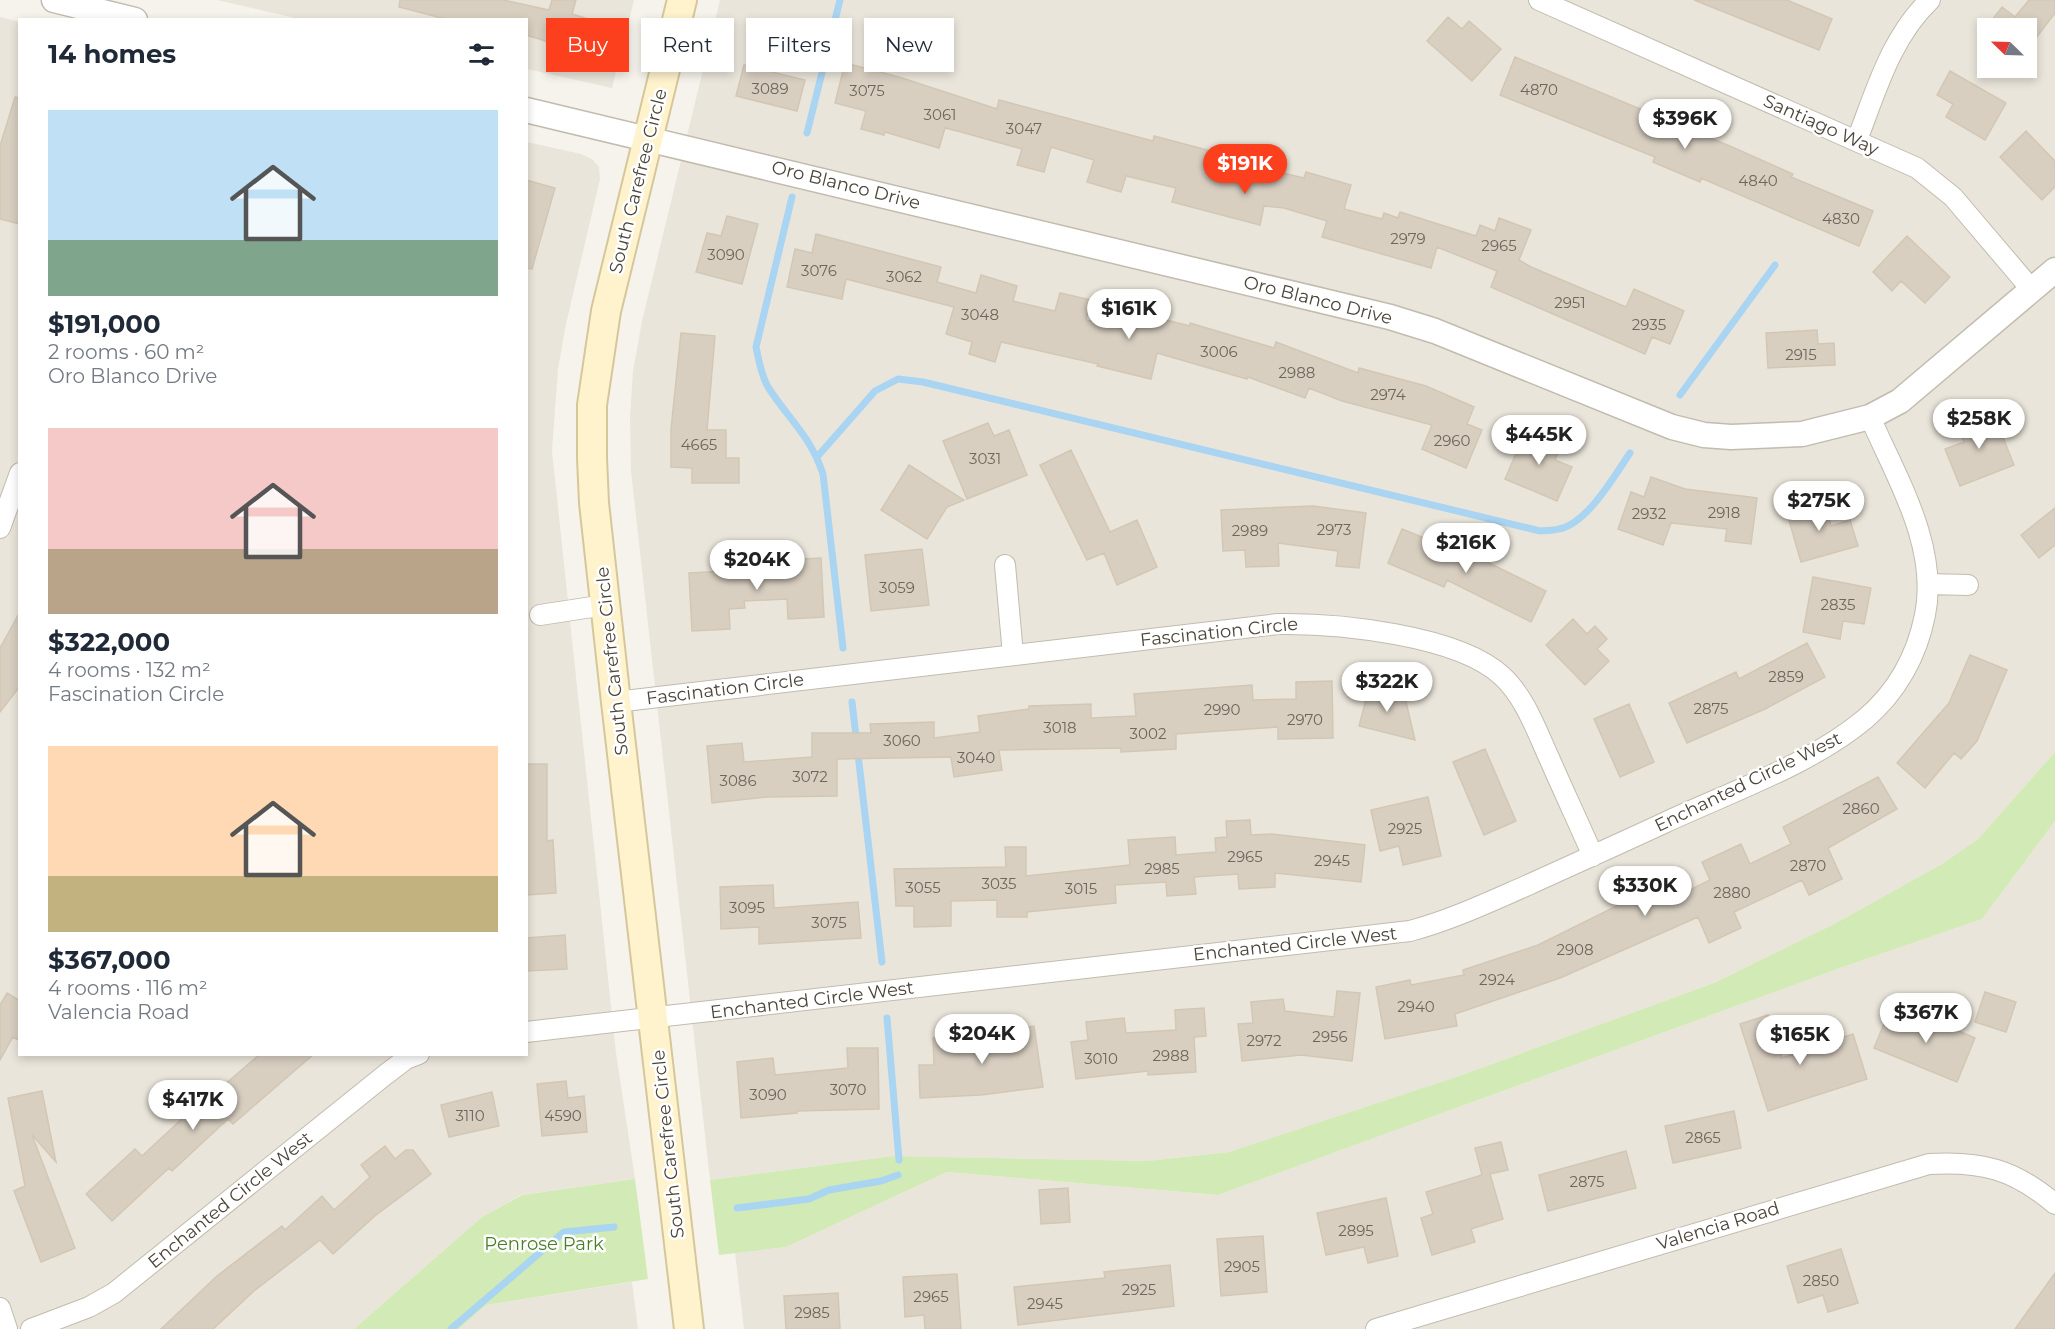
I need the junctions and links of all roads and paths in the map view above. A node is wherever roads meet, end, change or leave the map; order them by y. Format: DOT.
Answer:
graph roads {
  1 [pos="54,0"];
  2 [pos="682,0"];
  3 [pos="1539,0"];
  4 [pos="1930,0"];
  5 [pos="129,18"];
  6 [pos="528,110"];
  7 [pos="648,138"];
  8 [pos="1857,140"];
  9 [pos="2055,270"];
  10 [pos="2032,290"];
  11 [pos="1870,417"];
  12 [pos="18,478"];
  13 [pos="0,528"];
  14 [pos="1005,565"];
  15 [pos="1928,584"];
  16 [pos="1968,585"];
  17 [pos="605,605"];
  18 [pos="540,615"];
  19 [pos="1013,655"];
  20 [pos="616,702"];
  21 [pos="1593,856"];
  22 [pos="654,1018"];
  23 [pos="528,1032"];
  24 [pos="409,1056"];
  25 [pos="2055,1204"];
  26 [pos="0,1308"];
  27 [pos="7,1329"];
  28 [pos="31,1329"];
  29 [pos="689,1329"];
  30 [pos="1376,1329"];
  1 -- 5 [label="street"];
  2 -- 7 [label="main road, South Carefree Circle"];
  3 -- 8 [label="street, Santiago Way"];
  4 -- 8 [label="street"];
  6 -- 7 [label="street, Oro Blanco Drive"];
  7 -- 11 [label="street, Oro Blanco Drive"];
  7 -- 17 [label="main road, South Carefree Circle"];
  8 -- 10 [label="street, Santiago Way"];
  9 -- 10 [label="street, Oro Blanco Drive"];
  10 -- 11 [label="street, Oro Blanco Drive"];
  11 -- 15 [label="street, Enchanted Circle West"];
  12 -- 13 [label="street"];
  14 -- 19 [label="street"];
  15 -- 16 [label="street"];
  15 -- 21 [label="street, Enchanted Circle West"];
  17 -- 18 [label="street"];
  17 -- 20 [label="main road, South Carefree Circle"];
  19 -- 20 [label="street, Fascination Circle"];
  19 -- 21 [label="street, Fascination Circle"];
  20 -- 22 [label="main road, South Carefree Circle"];
  21 -- 22 [label="street, Enchanted Circle West"];
  22 -- 23 [label="street, Enchanted Circle West"];
  22 -- 29 [label="main road, South Carefree Circle"];
  24 -- 28 [label="street, Enchanted Circle West"];
  25 -- 30 [label="street, Valencia Road"];
  26 -- 27 [label="street"];
}
